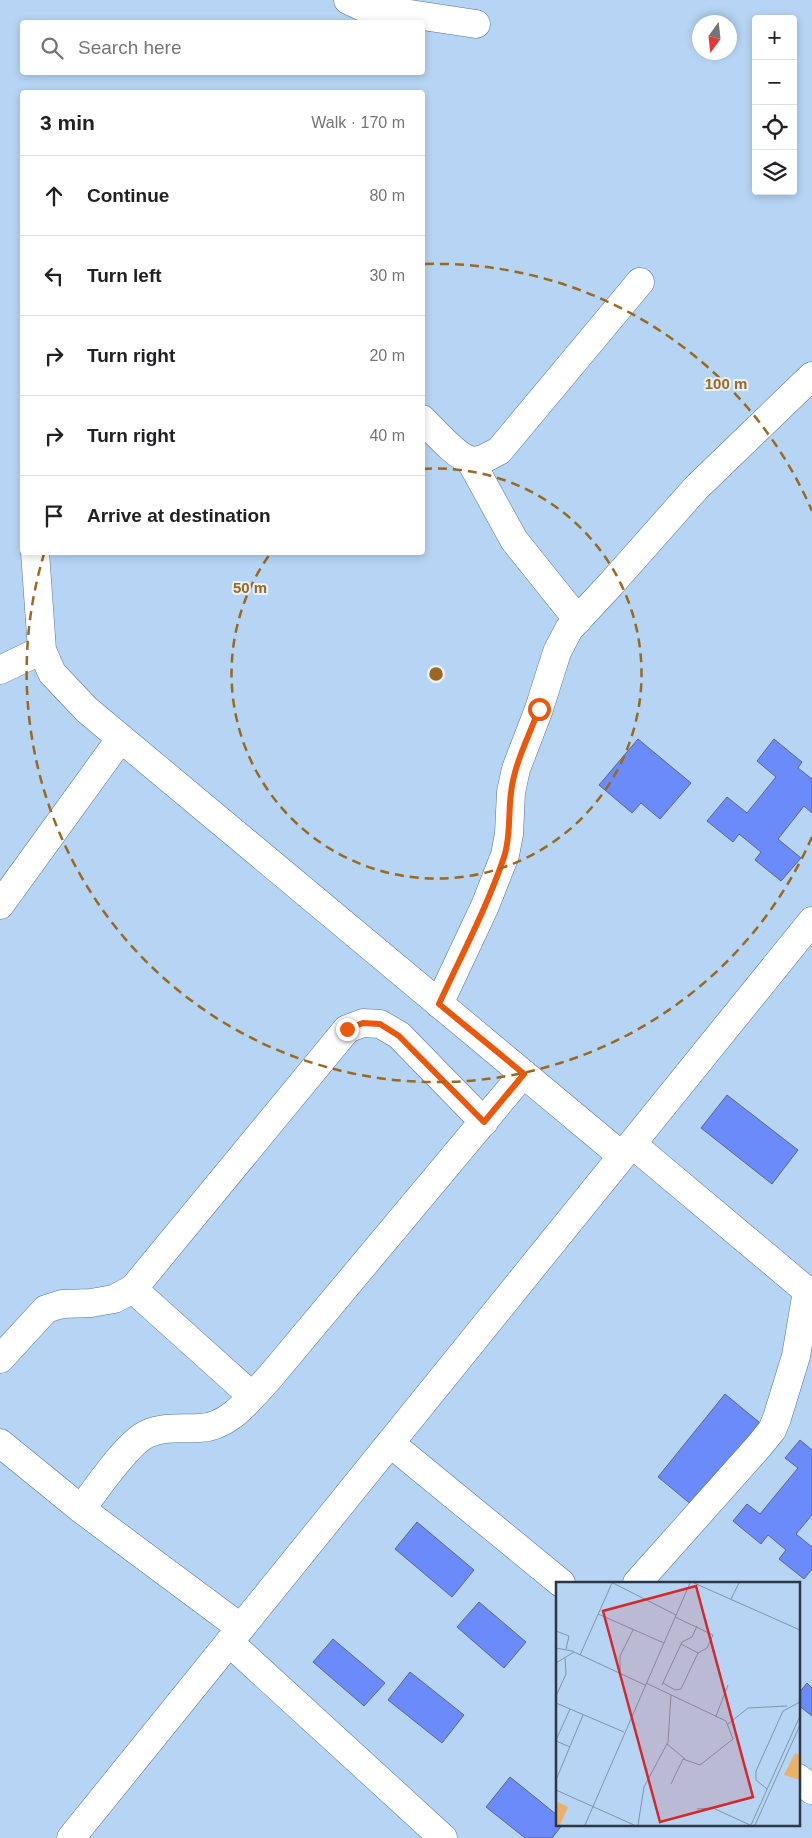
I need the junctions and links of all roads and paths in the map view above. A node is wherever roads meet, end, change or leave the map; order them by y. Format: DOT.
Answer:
graph roads {
  1 [pos="348,0"];
  2 [pos="476,24"];
  3 [pos="640,282"];
  4 [pos="812,376"];
  5 [pos="425,422"];
  6 [pos="470,460"];
  7 [pos="34,555"];
  8 [pos="578,620"];
  9 [pos="42,650"];
  10 [pos="0,670"];
  11 [pos="121,738"];
  12 [pos="0,905"];
  13 [pos="812,921"];
  14 [pos="439,1004"];
  15 [pos="524,1074"];
  16 [pos="484,1122"];
  17 [pos="626,1150"];
  18 [pos="133,1289"];
  19 [pos="810,1293"];
  20 [pos="0,1359"];
  21 [pos="252,1396"];
  22 [pos="390,1442"];
  23 [pos="0,1443"];
  24 [pos="82,1509"];
  25 [pos="560,1582"];
  26 [pos="638,1582"];
  27 [pos="235,1635"];
  28 [pos="800,1780"];
  29 [pos="812,1790"];
  30 [pos="71,1838"];
  31 [pos="444,1838"];
  1 -- 2 [label="street"];
  3 -- 6 [label="street"];
  4 -- 8 [label="street"];
  5 -- 6 [label="street"];
  6 -- 8 [label="street"];
  7 -- 9 [label="street"];
  8 -- 14 [label="street"];
  9 -- 10 [label="street"];
  9 -- 11 [label="street"];
  11 -- 12 [label="street"];
  11 -- 14 [label="street"];
  13 -- 17 [label="street"];
  14 -- 15 [label="street"];
  15 -- 16 [label="street"];
  15 -- 17 [label="street"];
  16 -- 18 [label="street"];
  16 -- 21 [label="street"];
  17 -- 19 [label="street"];
  17 -- 22 [label="street"];
  18 -- 20 [label="street"];
  18 -- 21 [label="street"];
  19 -- 26 [label="street"];
  21 -- 24 [label="street"];
  22 -- 25 [label="street"];
  22 -- 27 [label="street"];
  23 -- 24 [label="street"];
  24 -- 27 [label="street"];
  27 -- 30 [label="street"];
  27 -- 31 [label="street"];
  28 -- 29 [label="street"];
}
